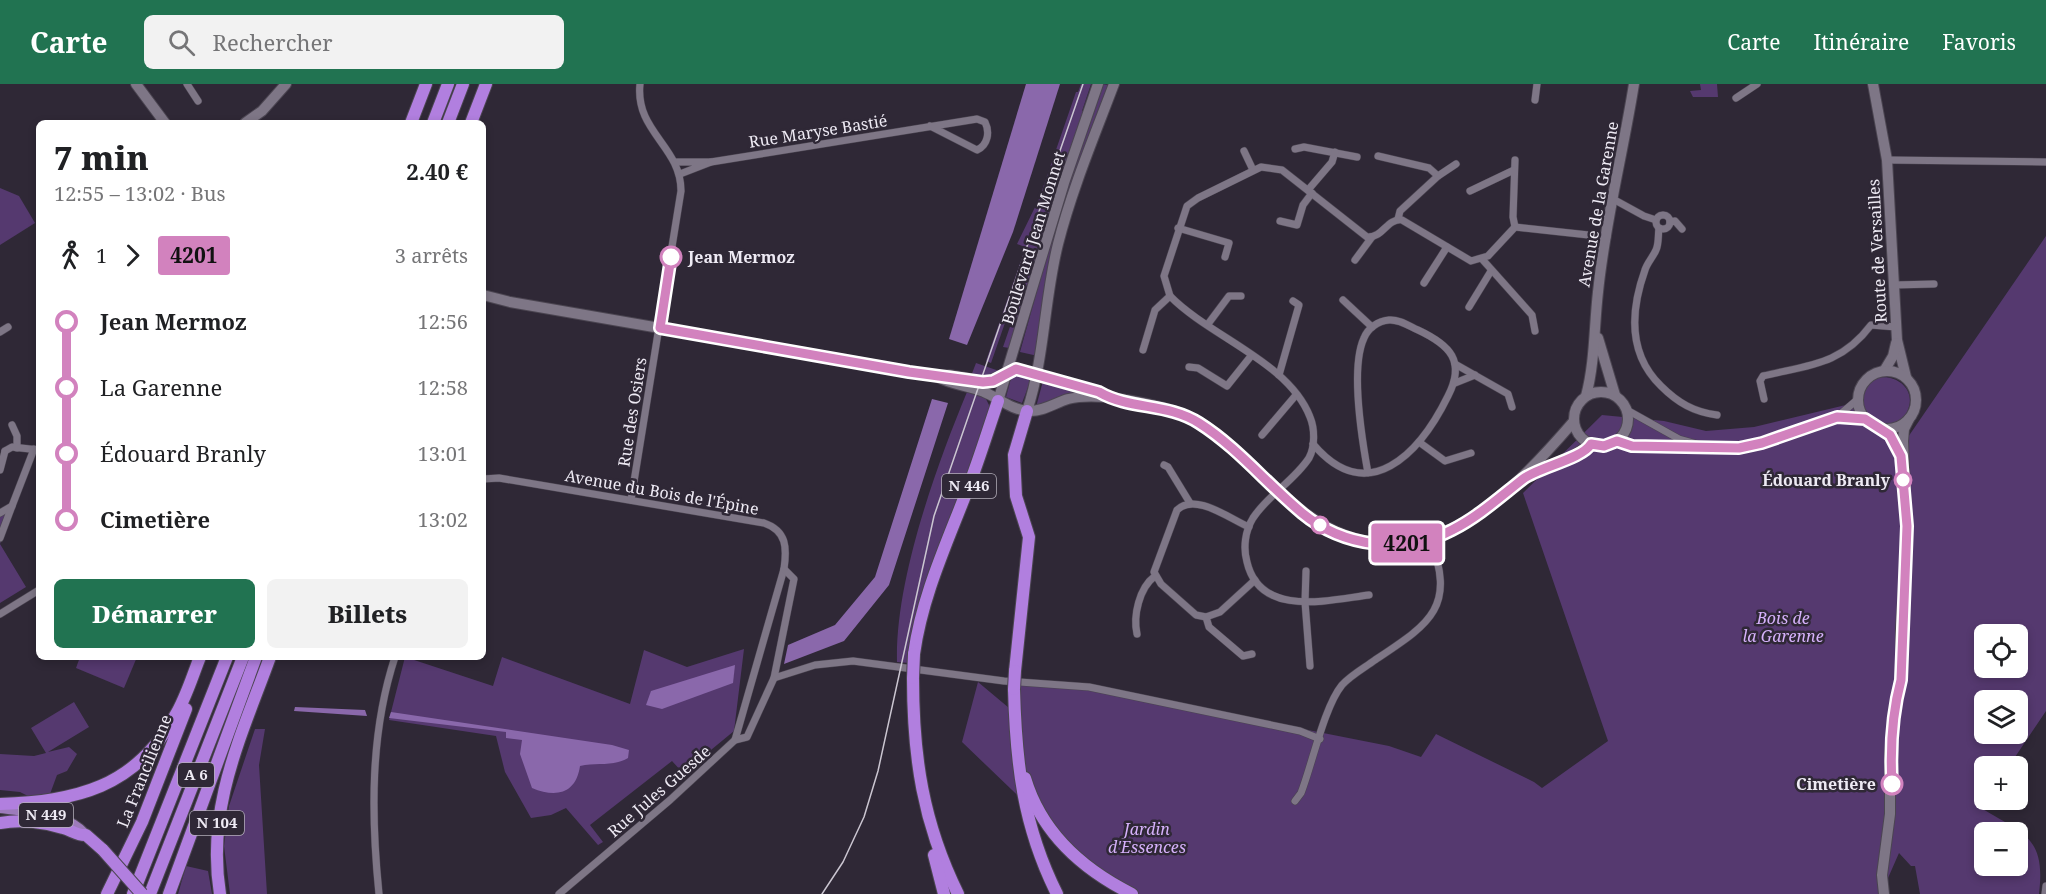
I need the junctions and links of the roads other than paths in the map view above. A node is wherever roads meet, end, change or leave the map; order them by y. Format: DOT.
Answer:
graph roads {
  1 [pos="136,84"];
  2 [pos="187,84"];
  3 [pos="286,84"];
  4 [pos="426,84"];
  5 [pos="448,84"];
  6 [pos="463,84"];
  7 [pos="486,84"];
  8 [pos="640,84"];
  9 [pos="1098,84"];
  10 [pos="1114,84"];
  11 [pos="1537,84"];
  12 [pos="1634,84"];
  13 [pos="1757,84"];
  14 [pos="1873,84"];
  15 [pos="1736,98"];
  16 [pos="1535,100"];
  17 [pos="198,101"];
  18 [pos="163,120"];
  19 [pos="249,120"];
  20 [pos="412,120"];
  21 [pos="434,120"];
  22 [pos="449,120"];
  23 [pos="472,120"];
  24 [pos="930,126"];
  25 [pos="1294,149"];
  26 [pos="1244,151"];
  27 [pos="1335,152"];
  28 [pos="1378,156"];
  29 [pos="1357,157"];
  30 [pos="1515,160"];
  31 [pos="1887,160"];
  32 [pos="676,162"];
  33 [pos="711,162"];
  34 [pos="2046,162"];
  35 [pos="1456,164"];
  36 [pos="1253,170"];
  37 [pos="1515,170"];
  38 [pos="680,174"];
  39 [pos="1438,176"];
  40 [pos="1310,191"];
  41 [pos="1470,191"];
  42 [pos="1613,200"];
  43 [pos="1398,219"];
  44 [pos="1656,220"];
  45 [pos="1280,221"];
  46 [pos="1670,222"];
  47 [pos="1515,227"];
  48 [pos="1178,228"];
  49 [pos="1659,228"];
  50 [pos="1682,229"];
  51 [pos="1372,237"];
  52 [pos="1606,237"];
  53 [pos="1447,247"];
  54 [pos="1225,257"];
  55 [pos="1482,259"];
  56 [pos="1355,260"];
  57 [pos="1491,271"];
  58 [pos="1424,282"];
  59 [pos="1934,284"];
  60 [pos="1894,285"];
  61 [pos="486,296"];
  62 [pos="1170,296"];
  63 [pos="1241,296"];
  64 [pos="1343,300"];
  65 [pos="1293,301"];
  66 [pos="1469,307"];
  67 [pos="1208,324"];
  68 [pos="8,327"];
  69 [pos="1372,327"];
  70 [pos="1896,327"];
  71 [pos="660,328"];
  72 [pos="1596,330"];
  73 [pos="1534,331"];
  74 [pos="0,332"];
  75 [pos="1897,340"];
  76 [pos="1143,350"];
  77 [pos="1251,356"];
  78 [pos="1455,364"];
  79 [pos="1189,367"];
  80 [pos="1884,371"];
  81 [pos="1008,372"];
  82 [pos="1038,375"];
  83 [pos="1279,375"];
  84 [pos="1475,375"];
  85 [pos="936,376"];
  86 [pos="1905,378"];
  87 [pos="1455,383"];
  88 [pos="1296,395"];
  89 [pos="1615,395"];
  90 [pos="1586,396"];
  91 [pos="1110,398"];
  92 [pos="1764,399"];
  93 [pos="1858,399"];
  94 [pos="998,401"];
  95 [pos="1512,407"];
  96 [pos="1627,410"];
  97 [pos="1027,411"];
  98 [pos="1717,415"];
  99 [pos="1837,417"];
  100 [pos="1865,419"];
  101 [pos="1909,419"];
  102 [pos="1574,421"];
  103 [pos="12,425"];
  104 [pos="1881,428"];
  105 [pos="1262,435"];
  106 [pos="1617,441"];
  107 [pos="1419,442"];
  108 [pos="1313,444"];
  109 [pos="1591,444"];
  110 [pos="3,448"];
  111 [pos="17,448"];
  112 [pos="1714,448"];
  113 [pos="36,449"];
  114 [pos="1471,453"];
  115 [pos="1308,459"];
  116 [pos="1326,459"];
  117 [pos="1164,465"];
  118 [pos="0,470"];
  119 [pos="1368,473"];
  120 [pos="1525,477"];
  121 [pos="486,479"];
  122 [pos="1903,480"];
  123 [pos="1278,492"];
  124 [pos="631,500"];
  125 [pos="1190,503"];
  126 [pos="12,506"];
  127 [pos="0,513"];
  128 [pos="1249,527"];
  129 [pos="0,538"];
  130 [pos="1430,539"];
  131 [pos="784,569"];
  132 [pos="1306,571"];
  133 [pos="1155,576"];
  134 [pos="1255,580"];
  135 [pos="36,592"];
  136 [pos="1369,595"];
  137 [pos="1305,602"];
  138 [pos="0,614"];
  139 [pos="1206,617"];
  140 [pos="1137,634"];
  141 [pos="1252,654"];
  142 [pos="199,660"];
  143 [pos="204,660"];
  144 [pos="226,660"];
  145 [pos="242,660"];
  146 [pos="255,660"];
  147 [pos="269,660"];
  148 [pos="394,660"];
  149 [pos="1310,666"];
  150 [pos="774,678"];
  151 [pos="1320,739"];
  152 [pos="735,740"];
  153 [pos="1018,757"];
  154 [pos="1295,801"];
  155 [pos="0,806"];
  156 [pos="0,823"];
  157 [pos="933,831"];
  158 [pos="86,835"];
  159 [pos="2046,886"];
  160 [pos="107,894"];
  161 [pos="134,894"];
  162 [pos="142,894"];
  163 [pos="150,894"];
  164 [pos="169,894"];
  165 [pos="220,894"];
  166 [pos="379,894"];
  167 [pos="559,894"];
  168 [pos="944,894"];
  169 [pos="958,894"];
  170 [pos="1057,894"];
  171 [pos="1132,894"];
  172 [pos="1884,894"];
  173 [pos="2045,894"];
  1 -- 18 [label="street"];
  2 -- 17 [label="street"];
  3 -- 19 [label="street"];
  4 -- 20 [label="highway"];
  5 -- 21 [label="highway"];
  6 -- 22 [label="highway"];
  7 -- 23 [label="highway"];
  8 -- 32 [label="street, Rue des Osiers"];
  9 -- 81 [label="street, Boulevard Jean Monnet"];
  10 -- 82 [label="street"];
  11 -- 16 [label="street"];
  12 -- 42 [label="street, Avenue de la Garenne"];
  13 -- 15 [label="street"];
  14 -- 31 [label="street, Route de Versailles"];
  24 -- 24 [label="street, Rue Maryse Bastié"];
  24 -- 33 [label="street, Rue Maryse Bastié"];
  25 -- 27 [label="street"];
  26 -- 36 [label="street"];
  27 -- 29 [label="street"];
  27 -- 40 [label="street"];
  28 -- 39 [label="street"];
  30 -- 37 [label="street"];
  31 -- 34 [label="street, Route de Versailles"];
  31 -- 60 [label="street, Route de Versailles"];
  32 -- 33 [label="street, Rue Maryse Bastié"];
  32 -- 38 [label="street, Rue des Osiers"];
  33 -- 38 [label="street, Rue Maryse Bastié"];
  35 -- 39 [label="street"];
  36 -- 40 [label="street"];
  36 -- 48 [label="street"];
  37 -- 41 [label="street"];
  37 -- 47 [label="street"];
  38 -- 71 [label="street, Rue des Osiers"];
  39 -- 43 [label="street"];
  40 -- 45 [label="street"];
  40 -- 51 [label="street"];
  42 -- 44 [label="street"];
  42 -- 52 [label="street, Avenue de la Garenne"];
  43 -- 51 [label="street"];
  43 -- 53 [label="street"];
  44 -- 46 [label="street"];
  44 -- 49 [label="street"];
  46 -- 49 [label="street"];
  46 -- 50 [label="street"];
  47 -- 52 [label="street"];
  47 -- 55 [label="street"];
  48 -- 54 [label="street"];
  48 -- 62 [label="street"];
  49 -- 98 [label="street"];
  51 -- 56 [label="street"];
  52 -- 72 [label="street, Avenue de la Garenne"];
  53 -- 55 [label="street"];
  53 -- 58 [label="street"];
  55 -- 57 [label="street"];
  57 -- 66 [label="street"];
  57 -- 73 [label="street"];
  59 -- 60 [label="street"];
  60 -- 70 [label="street, Route de Versailles"];
  61 -- 71 [label="street"];
  62 -- 67 [label="street"];
  62 -- 76 [label="street"];
  63 -- 67 [label="street"];
  64 -- 69 [label="street"];
  65 -- 83 [label="street"];
  67 -- 77 [label="street"];
  68 -- 74 [label="street"];
  69 -- 78 [label="street"];
  69 -- 119 [label="street"];
  70 -- 75 [label="street, Route de Versailles"];
  70 -- 92 [label="street"];
  71 -- 85 [label="street"];
  71 -- 124 [label="street, Rue des Osiers"];
  72 -- 89 [label="street, Avenue de la Garenne"];
  72 -- 90 [label="street, Avenue de la Garenne"];
  75 -- 80 [label="street, Route de Versailles"];
  75 -- 86 [label="street, Route de Versailles"];
  77 -- 79 [label="street"];
  77 -- 83 [label="street"];
  78 -- 84 [label="street"];
  78 -- 87 [label="street"];
  80 -- 86 [label="street"];
  80 -- 93 [label="street"];
  81 -- 82 [label="street"];
  81 -- 85 [label="street"];
  81 -- 94 [label="street, Boulevard Jean Monnet"];
  82 -- 91 [label="street"];
  82 -- 97 [label="street"];
  83 -- 88 [label="street"];
  84 -- 87 [label="street"];
  84 -- 95 [label="street"];
  85 -- 94 [label="street"];
  86 -- 101 [label="street"];
  87 -- 107 [label="street"];
  88 -- 105 [label="street"];
  88 -- 108 [label="street"];
  89 -- 90 [label="street"];
  89 -- 96 [label="street"];
  90 -- 102 [label="street"];
  91 -- 97 [label="street"];
  91 -- 123 [label="street"];
  93 -- 99 [label="street"];
  93 -- 100 [label="street"];
  94 -- 97 [label="street"];
  94 -- 157 [label="highway, N 446, bridge"];
  96 -- 106 [label="street"];
  96 -- 112 [label="street"];
  97 -- 153 [label="highway, N 446, bridge"];
  99 -- 100 [label="street"];
  99 -- 112 [label="street"];
  100 -- 104 [label="street"];
  101 -- 104 [label="street"];
  101 -- 122 [label="street"];
  102 -- 109 [label="street"];
  102 -- 120 [label="street"];
  103 -- 111 [label="street"];
  104 -- 122 [label="street"];
  106 -- 109 [label="street"];
  106 -- 112 [label="street"];
  107 -- 114 [label="street"];
  107 -- 119 [label="street"];
  108 -- 115 [label="street"];
  108 -- 116 [label="street"];
  109 -- 120 [label="street"];
  110 -- 111 [label="street"];
  110 -- 118 [label="street"];
  111 -- 113 [label="street"];
  113 -- 126 [label="street"];
  115 -- 116 [label="street"];
  115 -- 123 [label="street"];
  116 -- 119 [label="street"];
  117 -- 125 [label="street"];
  120 -- 130 [label="street"];
  121 -- 124 [label="street, Avenue du Bois de l'Épine"];
  122 -- 172 [label="street"];
  123 -- 128 [label="street"];
  123 -- 130 [label="street"];
  124 -- 131 [label="street, Avenue du Bois de l'Épine"];
  125 -- 128 [label="street"];
  125 -- 133 [label="street"];
  126 -- 127 [label="street"];
  126 -- 129 [label="street"];
  128 -- 134 [label="street"];
  130 -- 151 [label="street"];
  131 -- 150 [label="street"];
  131 -- 152 [label="street, Avenue du Bois de l'Épine"];
  132 -- 137 [label="street"];
  133 -- 139 [label="street"];
  133 -- 140 [label="street"];
  134 -- 137 [label="street"];
  134 -- 139 [label="street"];
  135 -- 138 [label="street"];
  136 -- 137 [label="street"];
  137 -- 149 [label="street"];
  139 -- 141 [label="street"];
  142 -- 155 [label="highway"];
  143 -- 160 [label="highway, La Francilienne"];
  144 -- 161 [label="highway, A 6"];
  145 -- 163 [label="highway, A 6"];
  146 -- 164 [label="highway"];
  147 -- 165 [label="highway, N 104"];
  148 -- 166 [label="street"];
  150 -- 151 [label="street"];
  150 -- 152 [label="street, Rue Jules Guesde"];
  151 -- 154 [label="street"];
  152 -- 167 [label="street, Rue Jules Guesde"];
  153 -- 170 [label="highway, N 446"];
  153 -- 171 [label="highway"];
  155 -- 158 [label="main road, N 449"];
  156 -- 158 [label="highway"];
  157 -- 168 [label="highway"];
  157 -- 169 [label="highway, N 446"];
  158 -- 162 [label="highway, N 449, bridge"];
  159 -- 173 [label="street"];
}
